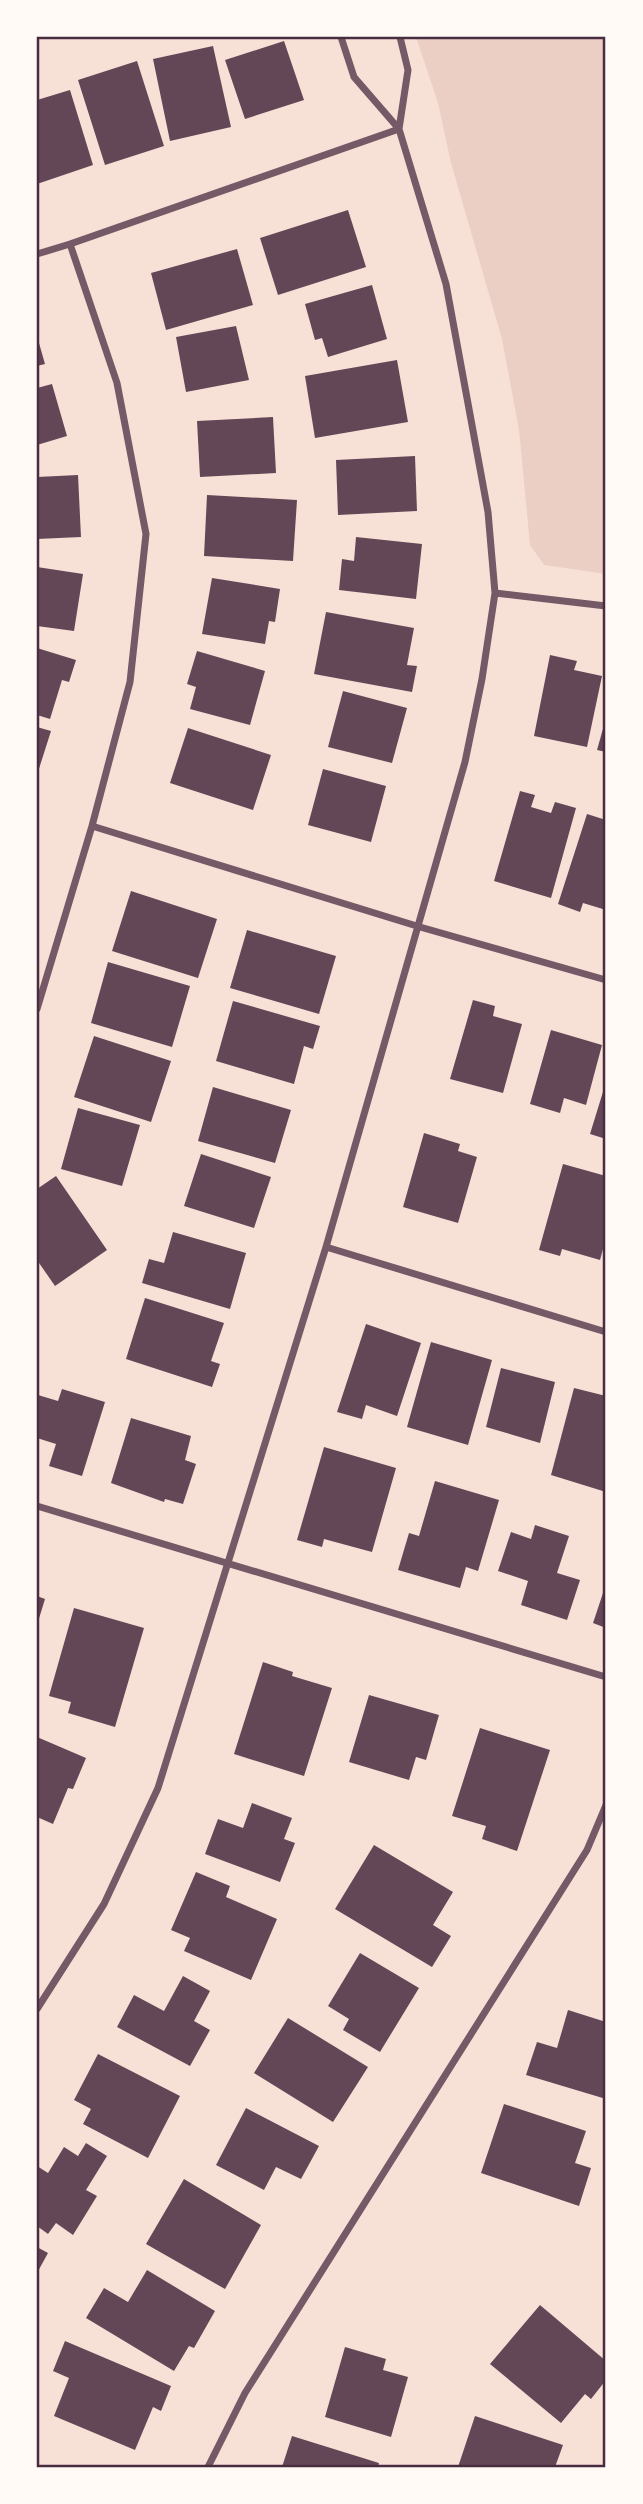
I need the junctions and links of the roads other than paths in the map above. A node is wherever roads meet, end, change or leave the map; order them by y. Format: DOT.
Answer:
graph roads {
  1 [pos="341,37"];
  2 [pos="400,37"];
  3 [pos="399,129"];
  4 [pos="70,244"];
  5 [pos="37,254"];
  6 [pos="495,593"];
  7 [pos="606,606"];
  8 [pos="92,826"];
  9 [pos="420,927"];
  10 [pos="606,980"];
  11 [pos="37,1009"];
  12 [pos="326,1247"];
  13 [pos="606,1332"];
  14 [pos="37,1506"];
  15 [pos="230,1563"];
  16 [pos="606,1677"];
  17 [pos="606,1805"];
  18 [pos="37,2008"];
  19 [pos="208,2467"];
  1 -- 3 [label="street"];
  2 -- 3 [label="street"];
  3 -- 4 [label="street"];
  3 -- 6 [label="street"];
  4 -- 5 [label="street"];
  4 -- 8 [label="street"];
  6 -- 7 [label="street"];
  6 -- 9 [label="street"];
  8 -- 9 [label="street"];
  8 -- 11 [label="street"];
  9 -- 10 [label="street"];
  9 -- 12 [label="street"];
  12 -- 13 [label="street"];
  12 -- 15 [label="street"];
  14 -- 15 [label="street"];
  15 -- 16 [label="street"];
  15 -- 18 [label="street"];
  17 -- 19 [label="street"];
}
